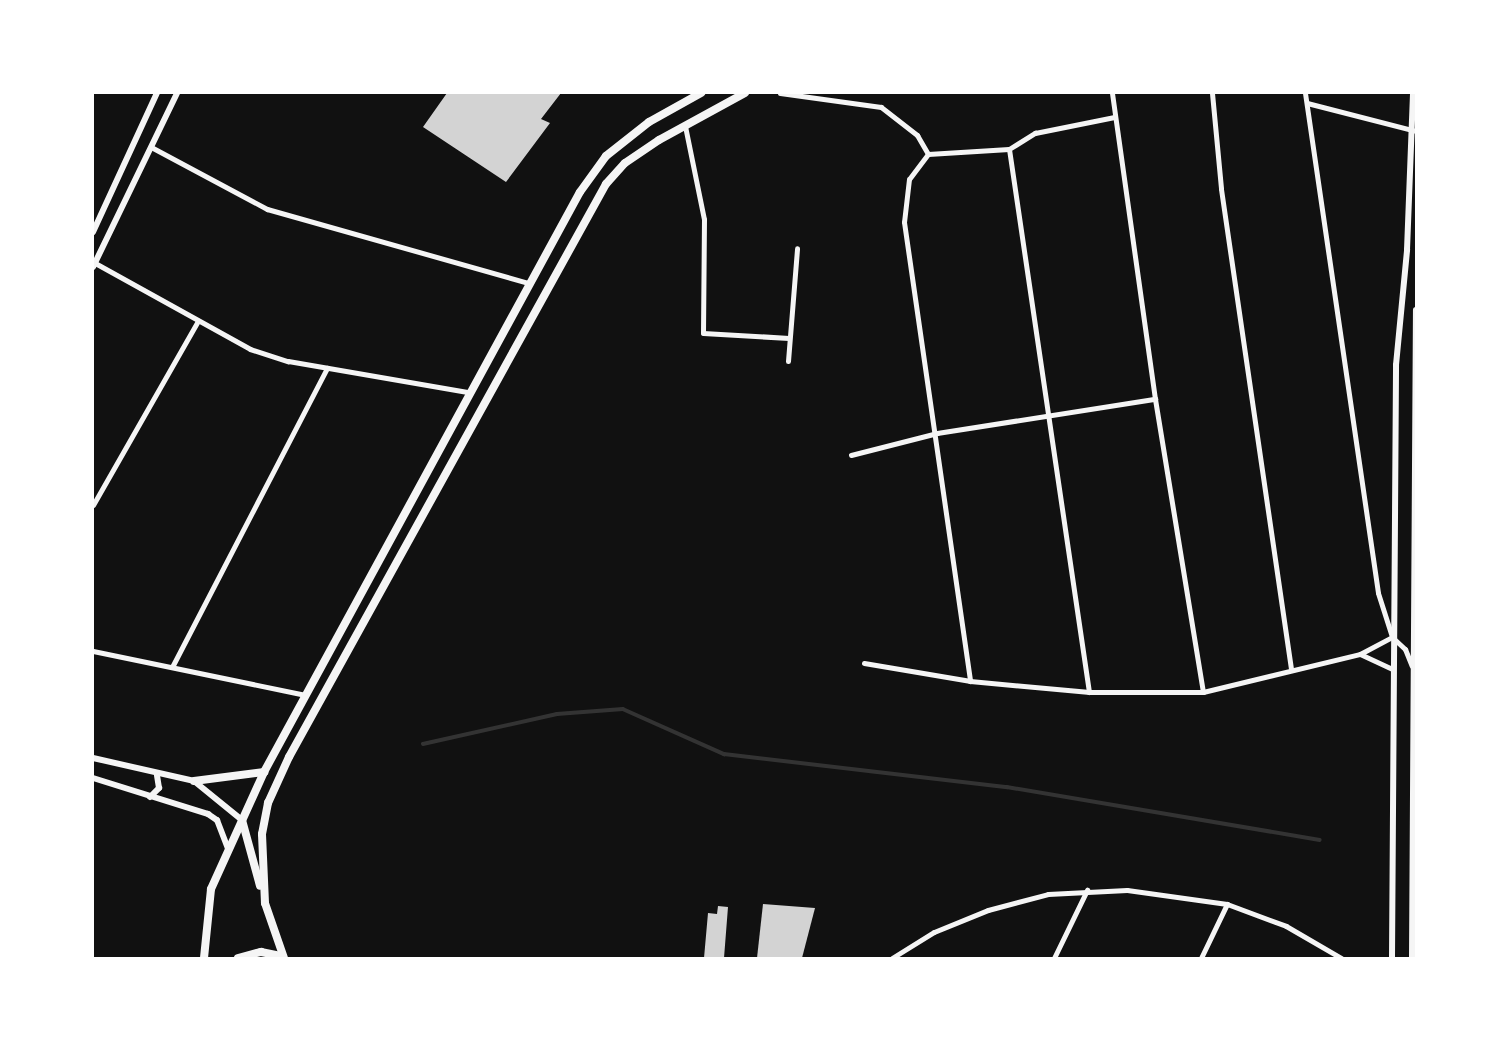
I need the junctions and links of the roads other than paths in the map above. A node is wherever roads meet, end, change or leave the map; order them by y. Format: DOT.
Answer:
graph roads {
  1 [pos="157,93"];
  2 [pos="177,93"];
  3 [pos="701,93"];
  4 [pos="745,93"];
  5 [pos="780,93"];
  6 [pos="1112,93"];
  7 [pos="1212,93"];
  8 [pos="1305,93"];
  9 [pos="1413,93"];
  10 [pos="1307,103"];
  11 [pos="1114,117"];
  12 [pos="685,126"];
  13 [pos="1414,130"];
  14 [pos="151,147"];
  15 [pos="1009,149"];
  16 [pos="928,154"];
  17 [pos="93,232"];
  18 [pos="797,248"];
  19 [pos="94,265"];
  20 [pos="528,283"];
  21 [pos="1416,310"];
  22 [pos="198,321"];
  23 [pos="789,338"];
  24 [pos="788,361"];
  25 [pos="327,368"];
  26 [pos="467,392"];
  27 [pos="1155,399"];
  28 [pos="1048,415"];
  29 [pos="937,433"];
  30 [pos="851,455"];
  31 [pos="93,505"];
  32 [pos="1392,637"];
  33 [pos="93,651"];
  34 [pos="1360,654"];
  35 [pos="864,663"];
  36 [pos="1412,666"];
  37 [pos="172,667"];
  38 [pos="1291,668"];
  39 [pos="1392,668"];
  40 [pos="970,681"];
  41 [pos="1203,691"];
  42 [pos="1089,692"];
  43 [pos="306,695"];
  44 [pos="93,758"];
  45 [pos="264,772"];
  46 [pos="157,775"];
  47 [pos="93,778"];
  48 [pos="194,781"];
  49 [pos="150,797"];
  50 [pos="242,820"];
  51 [pos="228,848"];
  52 [pos="1087,890"];
  53 [pos="265,903"];
  54 [pos="1227,904"];
  55 [pos="1333,956"];
  56 [pos="283,957"];
  57 [pos="204,958"];
  58 [pos="237,958"];
  59 [pos="892,958"];
  60 [pos="1054,958"];
  61 [pos="1200,958"];
  62 [pos="1341,958"];
  63 [pos="1392,958"];
  64 [pos="1412,958"];
  1 -- 17 [label="street"];
  2 -- 14 [label="street"];
  3 -- 20 [label="main road"];
  4 -- 12 [label="main road"];
  5 -- 16 [label="street"];
  6 -- 11 [label="street"];
  7 -- 38 [label="street"];
  8 -- 10 [label="street"];
  9 -- 13 [label="street"];
  10 -- 13 [label="street"];
  10 -- 32 [label="street"];
  11 -- 15 [label="street"];
  11 -- 27 [label="street"];
  12 -- 23 [label="street"];
  12 -- 53 [label="main road"];
  13 -- 32 [label="street"];
  14 -- 19 [label="street"];
  14 -- 20 [label="street"];
  15 -- 16 [label="street"];
  15 -- 28 [label="street"];
  16 -- 29 [label="street"];
  18 -- 23 [label="street"];
  19 -- 22 [label="street"];
  20 -- 26 [label="main road"];
  21 -- 36 [label="street"];
  22 -- 25 [label="street"];
  22 -- 31 [label="street"];
  23 -- 24 [label="street"];
  25 -- 26 [label="street"];
  25 -- 37 [label="street"];
  26 -- 43 [label="main road"];
  27 -- 28 [label="street"];
  27 -- 41 [label="street"];
  28 -- 29 [label="street"];
  28 -- 42 [label="street"];
  29 -- 30 [label="street"];
  29 -- 40 [label="street"];
  32 -- 34 [label="street"];
  32 -- 36 [label="street"];
  32 -- 39 [label="street"];
  33 -- 37 [label="street"];
  34 -- 38 [label="street"];
  34 -- 39 [label="street"];
  35 -- 40 [label="street"];
  36 -- 64 [label="street"];
  37 -- 43 [label="street"];
  38 -- 41 [label="street"];
  39 -- 63 [label="street"];
  40 -- 42 [label="street"];
  41 -- 42 [label="street"];
  43 -- 45 [label="main road"];
  44 -- 46 [label="street"];
  45 -- 48 [label="main road"];
  45 -- 50 [label="main road"];
  46 -- 48 [label="street"];
  46 -- 49 [label="street"];
  47 -- 49 [label="street"];
  48 -- 50 [label="street"];
  49 -- 51 [label="street"];
  50 -- 51 [label="main road"];
  50 -- 53 [label="main road"];
  51 -- 57 [label="main road"];
  52 -- 54 [label="street"];
  52 -- 59 [label="street"];
  52 -- 60 [label="street"];
  53 -- 56 [label="main road"];
  54 -- 55 [label="street"];
  54 -- 61 [label="street"];
  55 -- 62 [label="street"];
  56 -- 58 [label="main road"];
}
